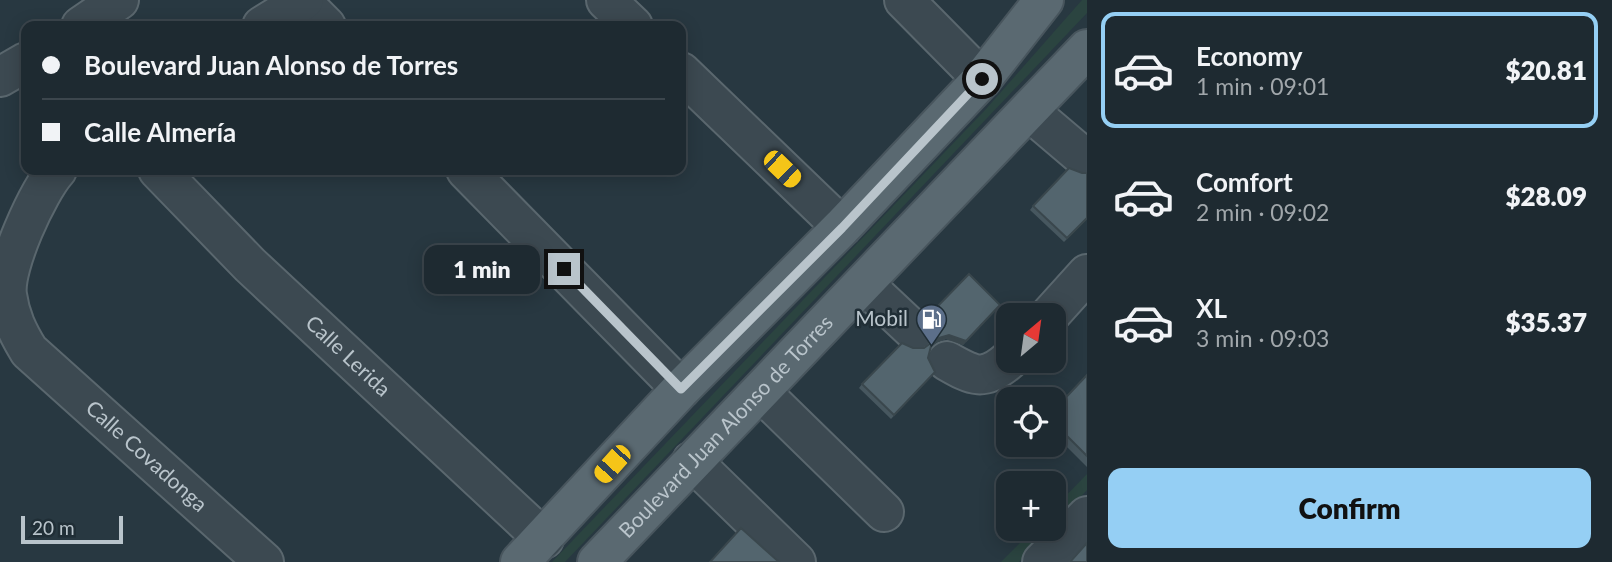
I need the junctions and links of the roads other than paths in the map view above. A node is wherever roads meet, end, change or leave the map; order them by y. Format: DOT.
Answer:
graph roads {
  1 [pos="119,0"];
  2 [pos="606,0"];
  3 [pos="904,0"];
  4 [pos="1044,0"];
  5 [pos="311,9"];
  6 [pos="88,21"];
  7 [pos="276,21"];
  8 [pos="628,21"];
  9 [pos="1087,49"];
  10 [pos="21,65"];
  11 [pos="0,77"];
  12 [pos="686,77"];
  13 [pos="982,79"];
  14 [pos="1029,111"];
  15 [pos="1082,156"];
  16 [pos="52,175"];
  17 [pos="163,175"];
  18 [pos="471,175"];
  19 [pos="842,228"];
  20 [pos="1087,274"];
  21 [pos="865,285"];
  22 [pos="1061,303"];
  23 [pos="914,331"];
  24 [pos="947,360"];
  25 [pos="996,370"];
  26 [pos="681,389"];
  27 [pos="762,393"];
  28 [pos="692,461"];
  29 [pos="884,512"];
  30 [pos="1087,516"];
  31 [pos="532,550"];
  32 [pos="264,562"];
  33 [pos="597,562"];
  34 [pos="796,562"];
  35 [pos="1042,562"];
  1 -- 6 [label="street"];
  2 -- 8 [label="street"];
  3 -- 13 [label="street"];
  4 -- 13 [label="main road"];
  5 -- 7 [label="street"];
  9 -- 14 [label="main road, Boulevard Juan Alonso de Torres"];
  10 -- 11 [label="street"];
  12 -- 19 [label="street"];
  13 -- 19 [label="main road"];
  14 -- 15 [label="street"];
  14 -- 21 [label="main road, Boulevard Juan Alonso de Torres"];
  16 -- 32 [label="street, Calle Covadonga"];
  17 -- 31 [label="street, Calle Lerida"];
  18 -- 26 [label="street"];
  19 -- 26 [label="main road"];
  20 -- 22 [label="street"];
  21 -- 23 [label="street"];
  21 -- 27 [label="main road, Boulevard Juan Alonso de Torres"];
  24 -- 25 [label="street"];
  26 -- 31 [label="main road"];
  27 -- 28 [label="main road, Boulevard Juan Alonso de Torres"];
  27 -- 29 [label="street"];
  28 -- 33 [label="main road, Boulevard Juan Alonso de Torres"];
  28 -- 34 [label="street"];
  30 -- 35 [label="street"];
}
